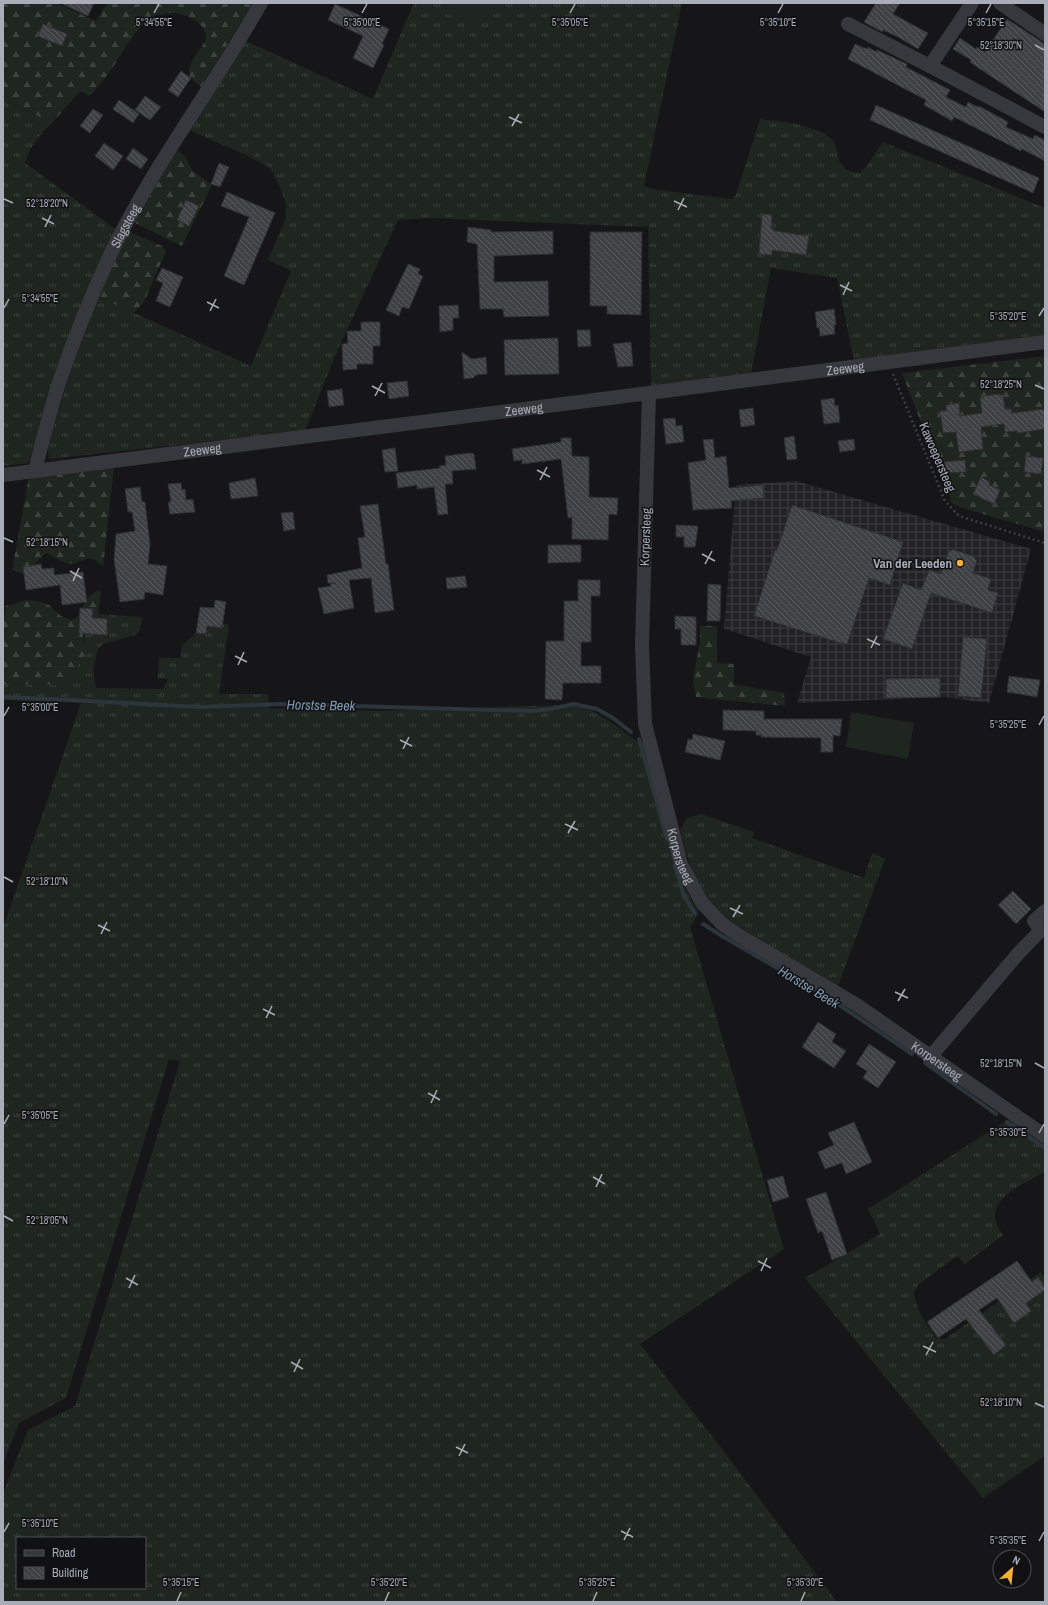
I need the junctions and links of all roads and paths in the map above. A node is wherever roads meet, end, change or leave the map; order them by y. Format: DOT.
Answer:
graph roads {
  1 [pos="261,3"];
  2 [pos="972,3"];
  3 [pos="1000,3"];
  4 [pos="848,24"];
  5 [pos="1045,34"];
  6 [pos="930,66"];
  7 [pos="1045,127"];
  8 [pos="1045,342"];
  9 [pos="888,363"];
  10 [pos="649,394"];
  11 [pos="35,470"];
  12 [pos="3,475"];
  13 [pos="1045,543"];
  14 [pos="1045,911"];
  15 [pos="931,1056"];
  16 [pos="1045,1136"];
  1 -- 11 [label="street, Slagsteeg"];
  2 -- 6 [label="street"];
  3 -- 5 [label="street"];
  4 -- 6 [label="street"];
  6 -- 7 [label="street"];
  8 -- 9 [label="street, Zeeweg"];
  9 -- 10 [label="street, Zeeweg"];
  9 -- 13 [label="path, Kawoepersteeg"];
  10 -- 11 [label="street, Zeeweg"];
  10 -- 15 [label="street, Korpersteeg"];
  11 -- 12 [label="street, Zeeweg"];
  14 -- 15 [label="street"];
  15 -- 16 [label="street, Korpersteeg"];
}
